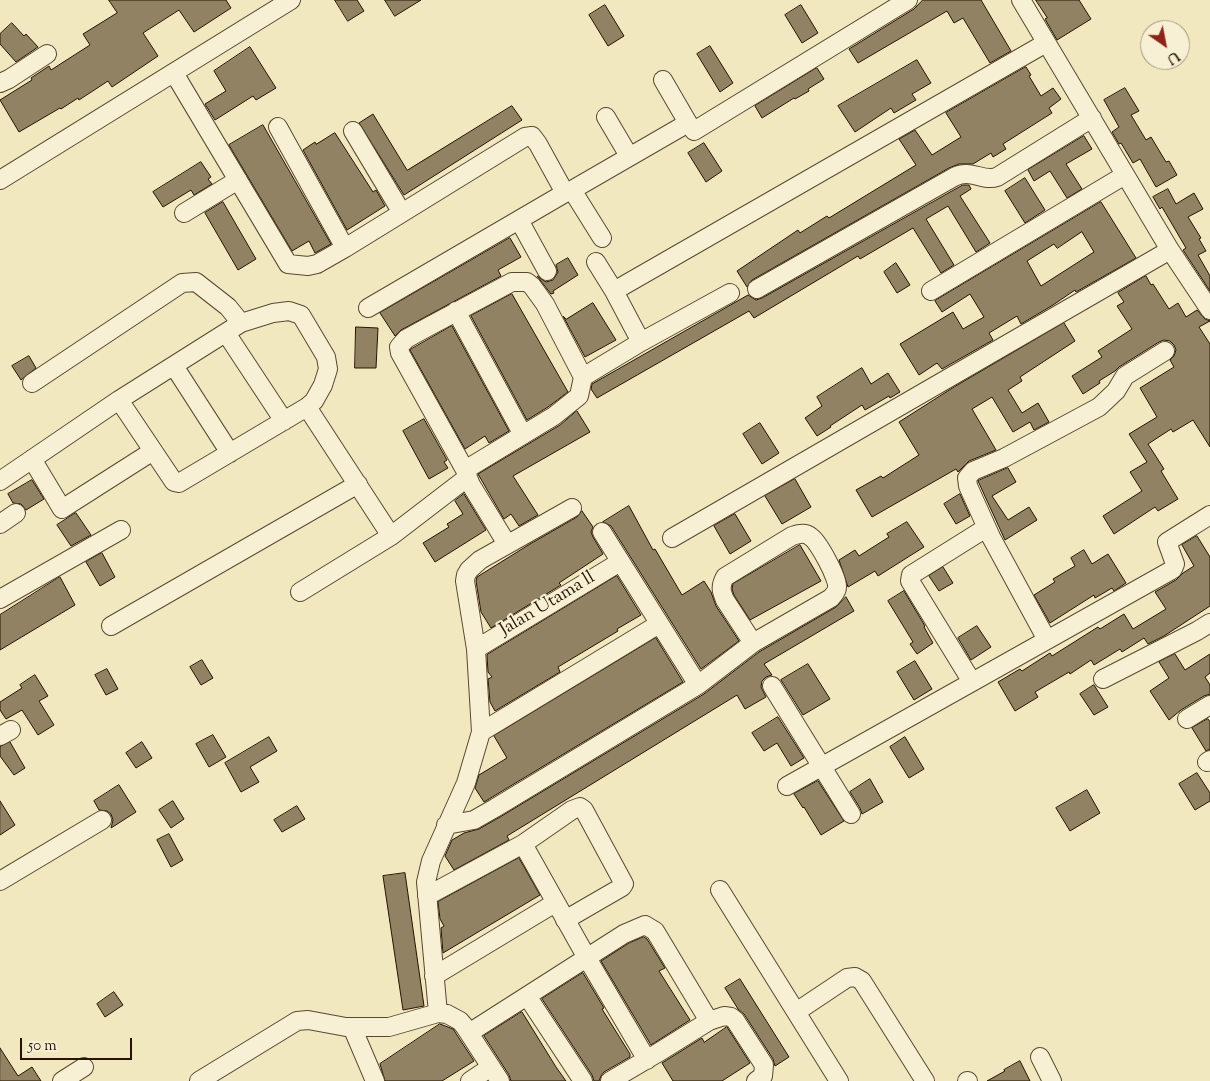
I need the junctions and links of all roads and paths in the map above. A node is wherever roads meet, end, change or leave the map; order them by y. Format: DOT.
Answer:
graph roads {
  1 [pos="291,0"];
  2 [pos="908,0"];
  3 [pos="1021,0"];
  4 [pos="1046,43"];
  5 [pos="47,54"];
  6 [pos="174,73"];
  7 [pos="663,80"];
  8 [pos="0,82"];
  9 [pos="606,117"];
  10 [pos="1092,118"];
  11 [pos="278,127"];
  12 [pos="694,131"];
  13 [pos="353,132"];
  14 [pos="629,156"];
  15 [pos="1125,175"];
  16 [pos="0,180"];
  17 [pos="238,180"];
  18 [pos="568,191"];
  19 [pos="184,213"];
  20 [pos="402,214"];
  21 [pos="519,220"];
  22 [pos="602,238"];
  23 [pos="345,248"];
  24 [pos="1170,250"];
  25 [pos="596,262"];
  26 [pos="546,271"];
  27 [pos="758,289"];
  28 [pos="931,291"];
  29 [pos="614,292"];
  30 [pos="730,294"];
  31 [pos="368,308"];
  32 [pos="1210,310"];
  33 [pos="456,311"];
  34 [pos="241,323"];
  35 [pos="226,333"];
  36 [pos="641,342"];
  37 [pos="1165,351"];
  38 [pos="174,366"];
  39 [pos="583,377"];
  40 [pos="32,382"];
  41 [pos="119,400"];
  42 [pos="307,407"];
  43 [pos="284,421"];
  44 [pos="523,435"];
  45 [pos="153,451"];
  46 [pos="230,454"];
  47 [pos="32,459"];
  48 [pos="466,473"];
  49 [pos="0,481"];
  50 [pos="358,484"];
  51 [pos="572,508"];
  52 [pos="16,513"];
  53 [pos="1210,515"];
  54 [pos="0,524"];
  55 [pos="986,528"];
  56 [pos="120,530"];
  57 [pos="602,532"];
  58 [pos="391,536"];
  59 [pos="672,538"];
  60 [pos="507,544"];
  61 [pos="620,562"];
  62 [pos="300,592"];
  63 [pos="0,599"];
  64 [pos="1210,623"];
  65 [pos="660,624"];
  66 [pos="111,626"];
  67 [pos="1047,640"];
  68 [pos="753,643"];
  69 [pos="476,649"];
  70 [pos="1103,680"];
  71 [pos="972,682"];
  72 [pos="698,685"];
  73 [pos="772,686"];
  74 [pos="1210,705"];
  75 [pos="1186,718"];
  76 [pos="480,732"];
  77 [pos="821,766"];
  78 [pos="787,786"];
  79 [pos="851,814"];
  80 [pos="102,820"];
  81 [pos="446,825"];
  82 [pos="522,844"];
  83 [pos="0,881"];
  84 [pos="720,890"];
  85 [pos="427,896"];
  86 [pos="556,902"];
  87 [pos="566,920"];
  88 [pos="587,958"];
  89 [pos="434,976"];
  90 [pos="527,996"];
  91 [pos="796,1012"];
  92 [pos="438,1013"];
  93 [pos="709,1020"];
  94 [pos="352,1027"];
  95 [pos="469,1033"];
  96 [pos="1040,1057"];
  97 [pos="647,1060"];
  98 [pos="84,1067"];
  99 [pos="496,1074"];
  100 [pos="62,1081"];
  101 [pos="198,1081"];
  102 [pos="375,1081"];
  103 [pos="470,1081"];
  104 [pos="583,1081"];
  105 [pos="610,1081"];
  106 [pos="756,1081"];
  107 [pos="839,1081"];
  108 [pos="925,1081"];
  109 [pos="1052,1081"];
  1 -- 6 [label="street"];
  2 -- 12 [label="street"];
  3 -- 4 [label="street"];
  4 -- 10 [label="street"];
  4 -- 29 [label="street"];
  5 -- 8 [label="street"];
  6 -- 16 [label="street"];
  6 -- 17 [label="street"];
  7 -- 14 [label="street"];
  9 -- 14 [label="street"];
  10 -- 15 [label="street"];
  10 -- 27 [label="street"];
  11 -- 23 [label="street"];
  13 -- 20 [label="street"];
  14 -- 18 [label="street"];
  15 -- 24 [label="street"];
  15 -- 28 [label="street"];
  17 -- 19 [label="street"];
  17 -- 23 [label="street"];
  18 -- 20 [label="street"];
  18 -- 21 [label="street"];
  18 -- 22 [label="street"];
  20 -- 23 [label="street"];
  21 -- 26 [label="street"];
  21 -- 31 [label="street"];
  24 -- 32 [label="street"];
  24 -- 59 [label="street"];
  25 -- 29 [label="street"];
  29 -- 36 [label="street"];
  30 -- 36 [label="street"];
  33 -- 39 [label="street"];
  33 -- 44 [label="street"];
  33 -- 48 [label="street"];
  34 -- 35 [label="street"];
  34 -- 40 [label="street"];
  34 -- 42 [label="street"];
  35 -- 38 [label="street"];
  35 -- 43 [label="street"];
  36 -- 39 [label="street"];
  37 -- 55 [label="street"];
  38 -- 41 [label="street"];
  38 -- 46 [label="street"];
  39 -- 44 [label="street"];
  41 -- 45 [label="street"];
  41 -- 47 [label="street"];
  42 -- 43 [label="street"];
  42 -- 50 [label="street"];
  43 -- 46 [label="street"];
  44 -- 48 [label="street"];
  45 -- 46 [label="street"];
  45 -- 47 [label="street"];
  47 -- 49 [label="street"];
  48 -- 58 [label="street"];
  48 -- 60 [label="street"];
  50 -- 58 [label="street"];
  50 -- 66 [label="street"];
  51 -- 60 [label="street"];
  52 -- 54 [label="street"];
  53 -- 67 [label="street"];
  55 -- 67 [label="street"];
  55 -- 71 [label="street"];
  56 -- 63 [label="street"];
  57 -- 61 [label="street"];
  58 -- 62 [label="street"];
  60 -- 69 [label="street"];
  61 -- 65 [label="street"];
  61 -- 69 [label="street, Jalan Utama ll"];
  64 -- 70 [label="street"];
  65 -- 72 [label="street"];
  65 -- 76 [label="street"];
  67 -- 71 [label="street"];
  68 -- 68 [label="street"];
  68 -- 72 [label="street"];
  69 -- 76 [label="street"];
  71 -- 77 [label="street"];
  72 -- 81 [label="street"];
  73 -- 77 [label="street"];
  74 -- 75 [label="street"];
  76 -- 81 [label="street"];
  77 -- 78 [label="street"];
  77 -- 79 [label="street"];
  80 -- 83 [label="street"];
  81 -- 85 [label="street"];
  82 -- 85 [label="street"];
  82 -- 86 [label="street"];
  82 -- 87 [label="street"];
  84 -- 91 [label="street"];
  85 -- 89 [label="street"];
  86 -- 87 [label="street"];
  86 -- 89 [label="street"];
  87 -- 88 [label="street"];
  88 -- 90 [label="street"];
  88 -- 93 [label="street"];
  88 -- 97 [label="street"];
  89 -- 92 [label="street"];
  90 -- 95 [label="street"];
  90 -- 104 [label="street"];
  91 -- 107 [label="street"];
  91 -- 108 [label="street"];
  92 -- 94 [label="street"];
  92 -- 95 [label="street"];
  93 -- 97 [label="street"];
  93 -- 106 [label="street"];
  94 -- 101 [label="street"];
  94 -- 102 [label="street"];
  95 -- 99 [label="street"];
  96 -- 109 [label="street"];
  97 -- 105 [label="street"];
  98 -- 100 [label="street"];
  99 -- 103 [label="street"];
}
